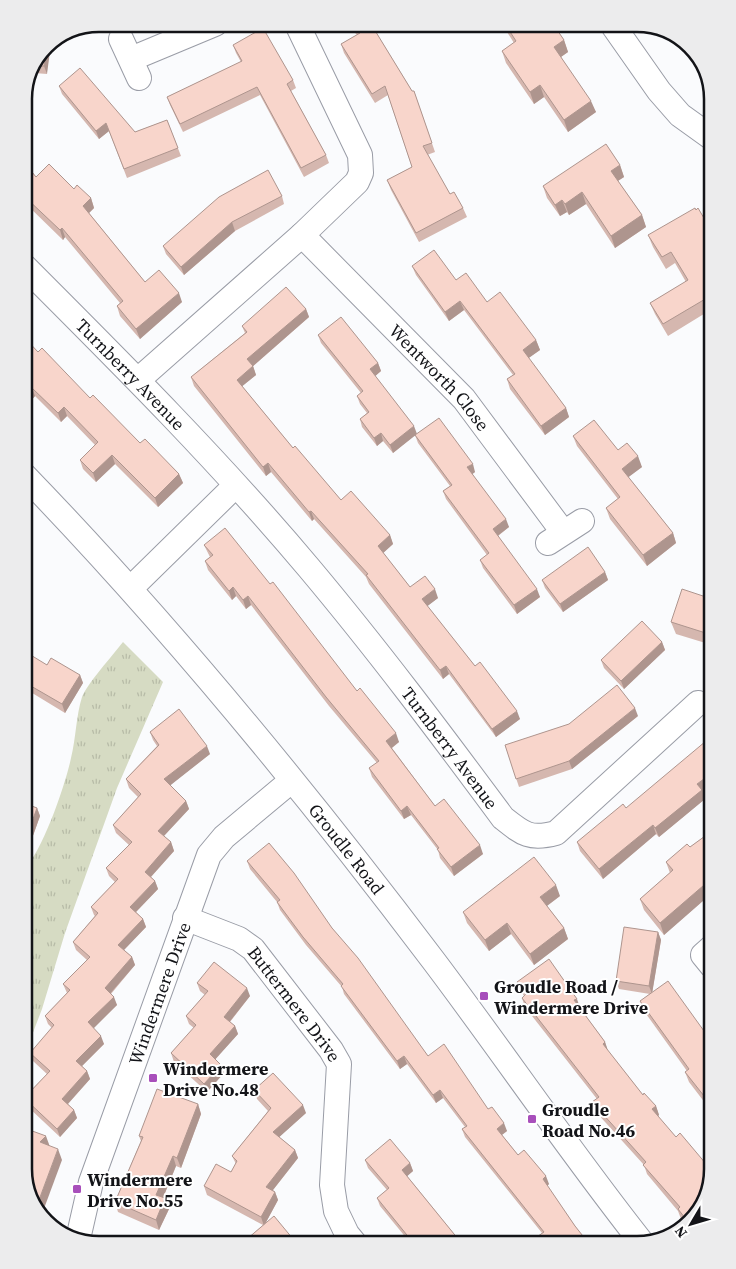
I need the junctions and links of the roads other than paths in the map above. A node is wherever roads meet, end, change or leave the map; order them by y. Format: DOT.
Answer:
graph roads {
  1 [pos="193,33"];
  2 [pos="301,33"];
  3 [pos="618,33"];
  4 [pos="131,59"];
  5 [pos="704,132"];
  6 [pos="302,235"];
  7 [pos="33,275"];
  8 [pos="138,380"];
  9 [pos="33,485"];
  10 [pos="235,486"];
  11 [pos="565,532"];
  12 [pos="131,588"];
  13 [pos="698,704"];
  14 [pos="291,781"];
  15 [pos="185,918"];
  16 [pos="79,1233"];
  17 [pos="349,1236"];
  18 [pos="637,1236"];
  1 -- 4 [label="street"];
  2 -- 6 [label="street"];
  3 -- 5 [label="street"];
  6 -- 8 [label="street"];
  6 -- 11 [label="street, Wentworth Close"];
  7 -- 8 [label="street, Turnberry Avenue"];
  8 -- 10 [label="street, Turnberry Avenue"];
  9 -- 12 [label="street, Groudle Road"];
  10 -- 12 [label="street"];
  10 -- 13 [label="street, Turnberry Avenue"];
  12 -- 14 [label="street, Groudle Road"];
  14 -- 15 [label="street, Windermere Drive"];
  14 -- 18 [label="street, Groudle Road"];
  15 -- 16 [label="street, Windermere Drive"];
  15 -- 17 [label="street, Buttermere Drive"];
}
